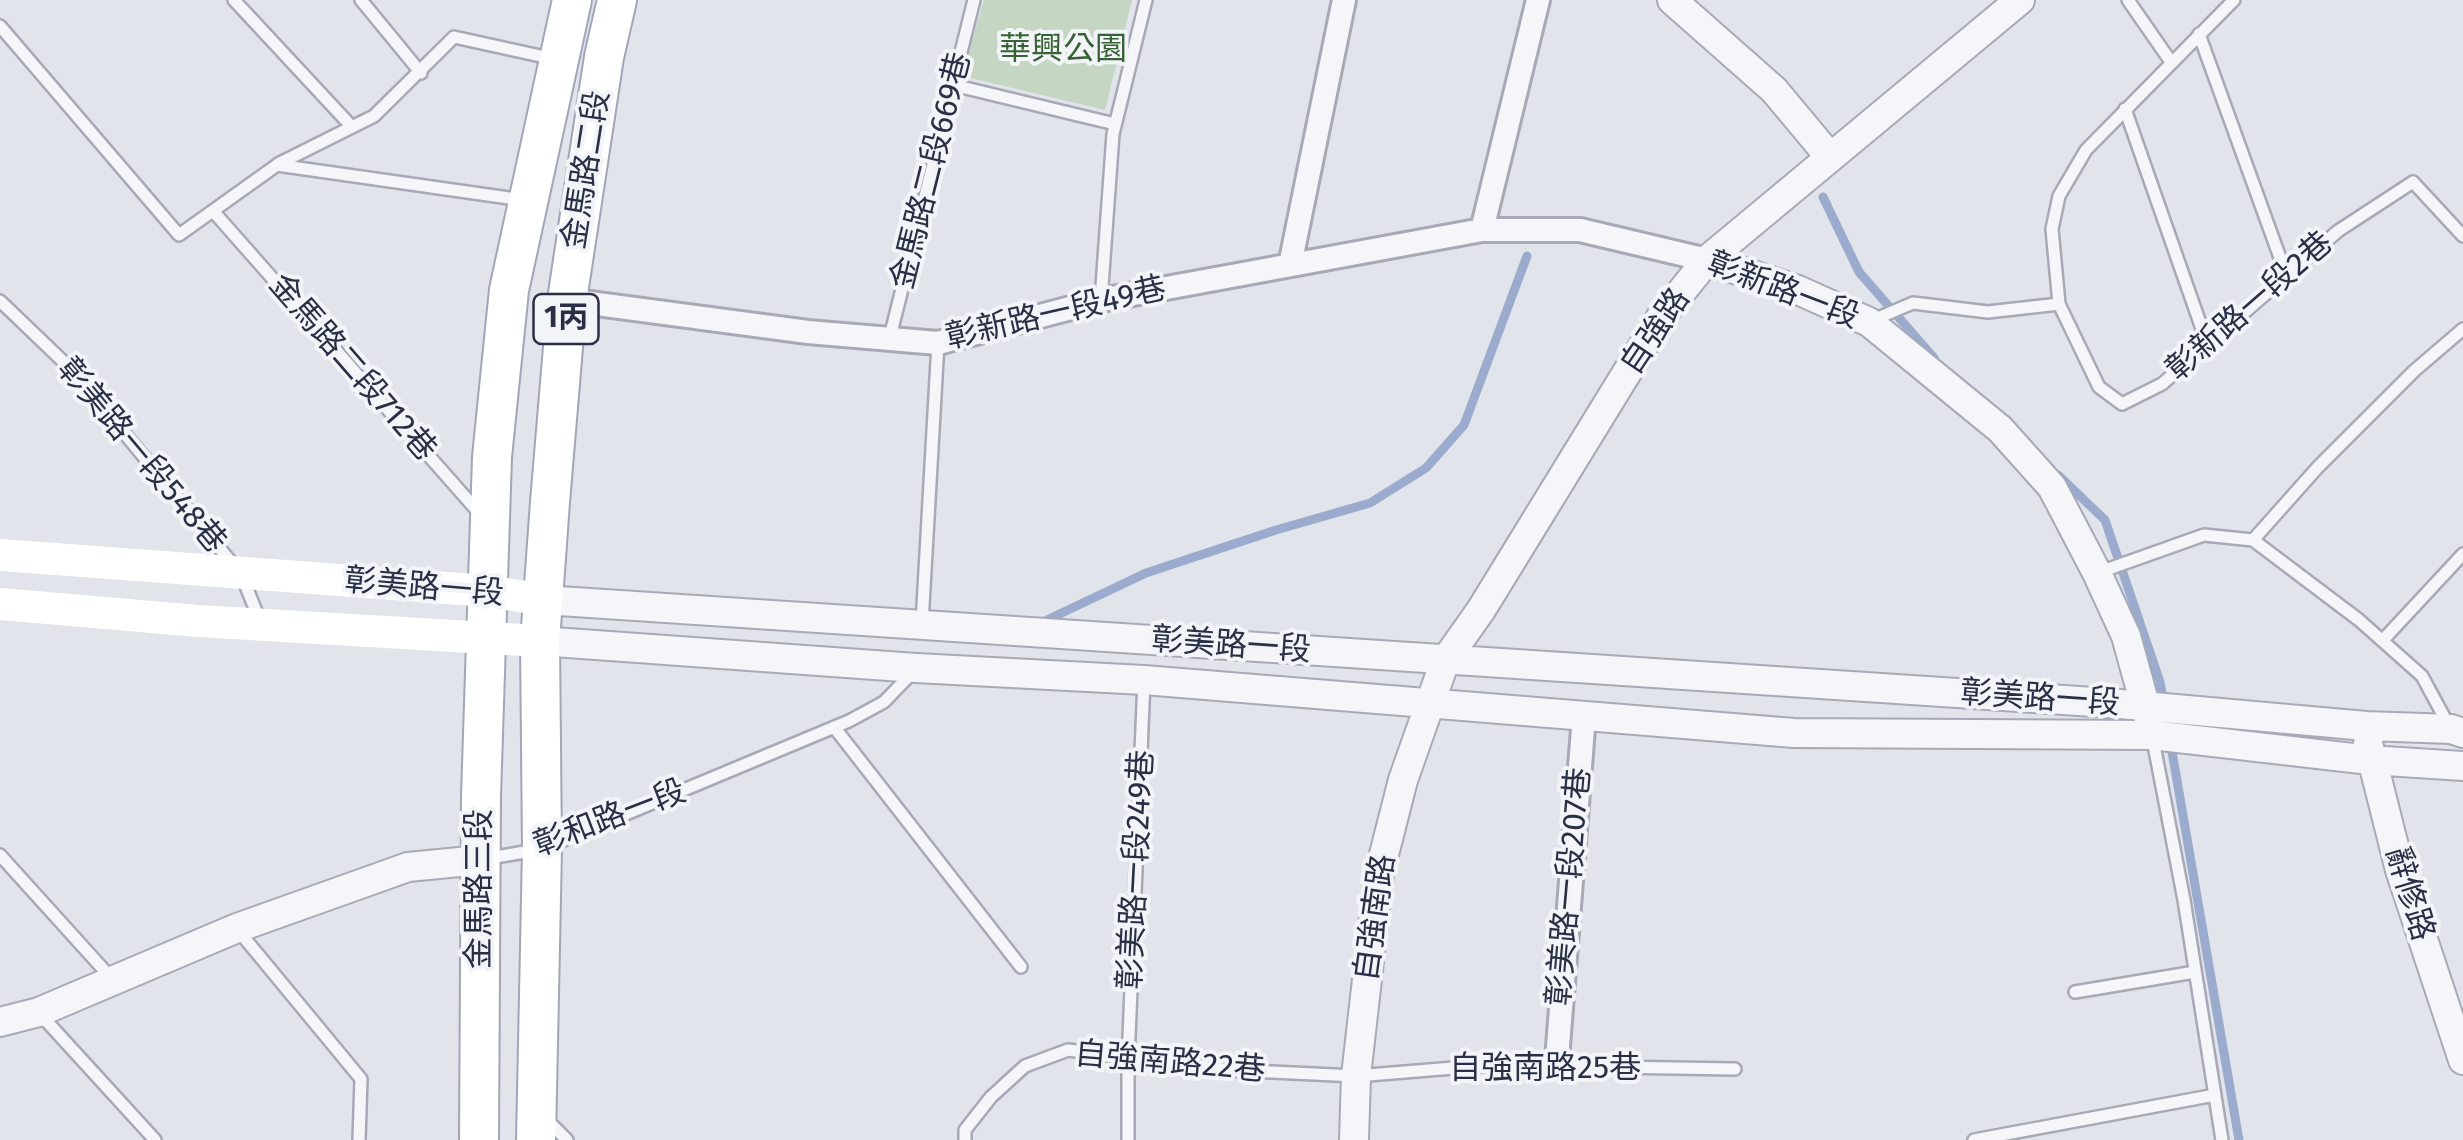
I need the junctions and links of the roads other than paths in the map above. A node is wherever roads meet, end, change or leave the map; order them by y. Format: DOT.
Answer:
graph roads {
  1 [pos="234,0"];
  2 [pos="361,0"];
  3 [pos="572,0"];
  4 [pos="618,0"];
  5 [pos="974,0"];
  6 [pos="1146,0"];
  7 [pos="1344,0"];
  8 [pos="1538,0"];
  9 [pos="1672,0"];
  10 [pos="2020,0"];
  11 [pos="2128,0"];
  12 [pos="2234,0"];
  13 [pos="0,26"];
  14 [pos="2199,34"];
  15 [pos="558,60"];
  16 [pos="2172,62"];
  17 [pos="421,73"];
  18 [pos="953,85"];
  19 [pos="2124,109"];
  20 [pos="1115,124"];
  21 [pos="352,127"];
  22 [pos="1830,157"];
  23 [pos="277,165"];
  24 [pos="527,201"];
  25 [pos="213,211"];
  26 [pos="1482,230"];
  27 [pos="2463,236"];
  28 [pos="1707,260"];
  29 [pos="1290,265"];
  30 [pos="2287,277"];
  31 [pos="567,300"];
  32 [pos="1101,300"];
  33 [pos="0,301"];
  34 [pos="2059,304"];
  35 [pos="1869,322"];
  36 [pos="2463,330"];
  37 [pos="889,341"];
  38 [pos="938,343"];
  39 [pos="2208,346"];
  40 [pos="490,526"];
  41 [pos="2253,540"];
  42 [pos="2463,554"];
  43 [pos="0,555"];
  44 [pos="2100,572"];
  45 [pos="241,574"];
  46 [pos="488,591"];
  47 [pos="544,600"];
  48 [pos="0,604"];
  49 [pos="922,624"];
  50 [pos="262,625"];
  51 [pos="487,637"];
  52 [pos="2383,640"];
  53 [pos="540,641"];
  54 [pos="1444,661"];
  55 [pos="916,668"];
  56 [pos="1144,680"];
  57 [pos="1431,703"];
  58 [pos="2147,706"];
  59 [pos="1584,716"];
  60 [pos="2366,726"];
  61 [pos="834,727"];
  62 [pos="2457,731"];
  63 [pos="2152,736"];
  64 [pos="2370,760"];
  65 [pos="2463,766"];
  66 [pos="542,849"];
  67 [pos="0,855"];
  68 [pos="480,860"];
  69 [pos="237,928"];
  70 [pos="1021,966"];
  71 [pos="2195,972"];
  72 [pos="113,980"];
  73 [pos="2075,992"];
  74 [pos="39,1012"];
  75 [pos="0,1022"];
  76 [pos="1557,1059"];
  77 [pos="1128,1060"];
  78 [pos="2463,1060"];
  79 [pos="1735,1069"];
  80 [pos="1356,1076"];
  81 [pos="2214,1095"];
  82 [pos="536,1125"];
  83 [pos="965,1135"];
  84 [pos="155,1140"];
  85 [pos="359,1140"];
  86 [pos="479,1140"];
  87 [pos="567,1140"];
  88 [pos="952,1140"];
  89 [pos="1128,1140"];
  90 [pos="1354,1140"];
  91 [pos="1974,1140"];
  92 [pos="2222,1140"];
  1 -- 21 [label="lane"];
  2 -- 17 [label="lane"];
  3 -- 15 [label="main road, 金馬路二段 / 1丙"];
  4 -- 31 [label="main road, 金馬路二段 / 1丙"];
  5 -- 18 [label="lane, 金馬路二段669巷"];
  6 -- 20 [label="lane"];
  7 -- 29 [label="street"];
  8 -- 26 [label="street"];
  9 -- 22 [label="street"];
  10 -- 22 [label="street, 自強路"];
  11 -- 16 [label="lane"];
  12 -- 14 [label="lane"];
  13 -- 25 [label="lane"];
  14 -- 16 [label="lane"];
  14 -- 30 [label="lane"];
  15 -- 17 [label="lane"];
  15 -- 24 [label="main road, 金馬路二段 / 1丙"];
  16 -- 19 [label="lane"];
  17 -- 21 [label="lane"];
  18 -- 20 [label="lane"];
  18 -- 37 [label="lane, 金馬路二段669巷"];
  19 -- 34 [label="lane"];
  19 -- 39 [label="lane"];
  20 -- 32 [label="lane"];
  21 -- 23 [label="lane"];
  22 -- 28 [label="street, 自強路"];
  23 -- 24 [label="lane"];
  23 -- 25 [label="lane"];
  24 -- 40 [label="main road, 金馬路二段 / 1丙"];
  25 -- 40 [label="lane, 金馬路二段712巷"];
  26 -- 28 [label="street, 彰新路一段"];
  26 -- 29 [label="street, 彰新路一段49巷"];
  27 -- 30 [label="lane, 彰新路一段2巷"];
  28 -- 35 [label="street, 彰新路一段"];
  28 -- 54 [label="street, 自強路"];
  29 -- 32 [label="street, 彰新路一段49巷"];
  30 -- 39 [label="lane, 彰新路一段2巷"];
  31 -- 37 [label="street, 彰新路一段49巷"];
  31 -- 47 [label="main road, 金馬路二段 / 1丙"];
  32 -- 38 [label="street, 彰新路一段49巷"];
  33 -- 45 [label="lane, 彰美路一段548巷"];
  34 -- 35 [label="lane"];
  34 -- 39 [label="lane, 彰新路一段2巷"];
  35 -- 44 [label="street, 彰新路一段"];
  36 -- 41 [label="lane"];
  37 -- 38 [label="street, 彰新路一段49巷"];
  38 -- 49 [label="lane"];
  40 -- 46 [label="main road, 金馬路二段 / 1丙"];
  41 -- 44 [label="lane"];
  41 -- 52 [label="lane"];
  42 -- 52 [label="lane"];
  43 -- 45 [label="main road, 彰美路一段"];
  44 -- 58 [label="street, 彰新路一段"];
  45 -- 46 [label="main road, 彰美路一段"];
  45 -- 50 [label="lane, 彰美路一段548巷"];
  46 -- 47 [label="main road, 彰美路一段"];
  46 -- 51 [label="main road, 金馬路二段 / 1丙"];
  47 -- 49 [label="street, 彰美路一段"];
  47 -- 53 [label="main road, 金馬路二段 / 1丙"];
  48 -- 50 [label="main road, 彰美路一段"];
  49 -- 54 [label="street, 彰美路一段"];
  50 -- 51 [label="main road, 彰美路一段"];
  51 -- 53 [label="main road, 彰美路一段"];
  51 -- 68 [label="main road, 金馬路三段 / 1丙"];
  52 -- 62 [label="lane"];
  53 -- 55 [label="street, 彰美路一段"];
  53 -- 66 [label="main road, 金馬路三段 / 1丙"];
  54 -- 57 [label="street, 自強路"];
  54 -- 58 [label="street, 彰美路一段"];
  55 -- 56 [label="street, 彰美路一段"];
  55 -- 61 [label="lane, 彰和路一段"];
  56 -- 57 [label="street, 彰美路一段"];
  56 -- 77 [label="lane, 彰美路一段249巷"];
  57 -- 59 [label="street, 彰美路一段"];
  57 -- 80 [label="street, 自強南路"];
  58 -- 60 [label="street, 彰美路一段"];
  58 -- 63 [label="street, 彰新路一段"];
  59 -- 63 [label="street, 彰美路一段"];
  59 -- 76 [label="street, 彰美路一段207巷"];
  60 -- 62 [label="street, 彰美路一段"];
  60 -- 64 [label="street, 辭修路"];
  61 -- 66 [label="lane, 彰和路一段"];
  61 -- 70 [label="lane"];
  63 -- 64 [label="street, 彰美路一段"];
  63 -- 71 [label="lane"];
  64 -- 65 [label="street, 彰美路一段"];
  64 -- 78 [label="street, 辭修路"];
  66 -- 68 [label="lane, 彰和路一段"];
  66 -- 82 [label="main road, 金馬路三段 / 1丙"];
  67 -- 72 [label="lane"];
  68 -- 69 [label="street, 彰和路一段"];
  68 -- 86 [label="main road, 金馬路三段 / 1丙"];
  69 -- 72 [label="street, 彰和路一段"];
  69 -- 85 [label="lane"];
  71 -- 73 [label="lane"];
  71 -- 81 [label="lane"];
  72 -- 74 [label="street, 彰和路一段"];
  74 -- 75 [label="street, 彰和路一段"];
  74 -- 84 [label="lane"];
  77 -- 80 [label="lane, 自強南路22巷"];
  77 -- 83 [label="lane, 自強南路22巷"];
  77 -- 89 [label="lane, 彰美路一段249巷"];
  79 -- 80 [label="lane, 自強南路25巷"];
  80 -- 90 [label="street, 自強南路"];
  81 -- 91 [label="lane"];
  81 -- 92 [label="lane"];
  82 -- 87 [label="lane"];
  83 -- 88 [label="lane, 自強南路22巷"];
}
